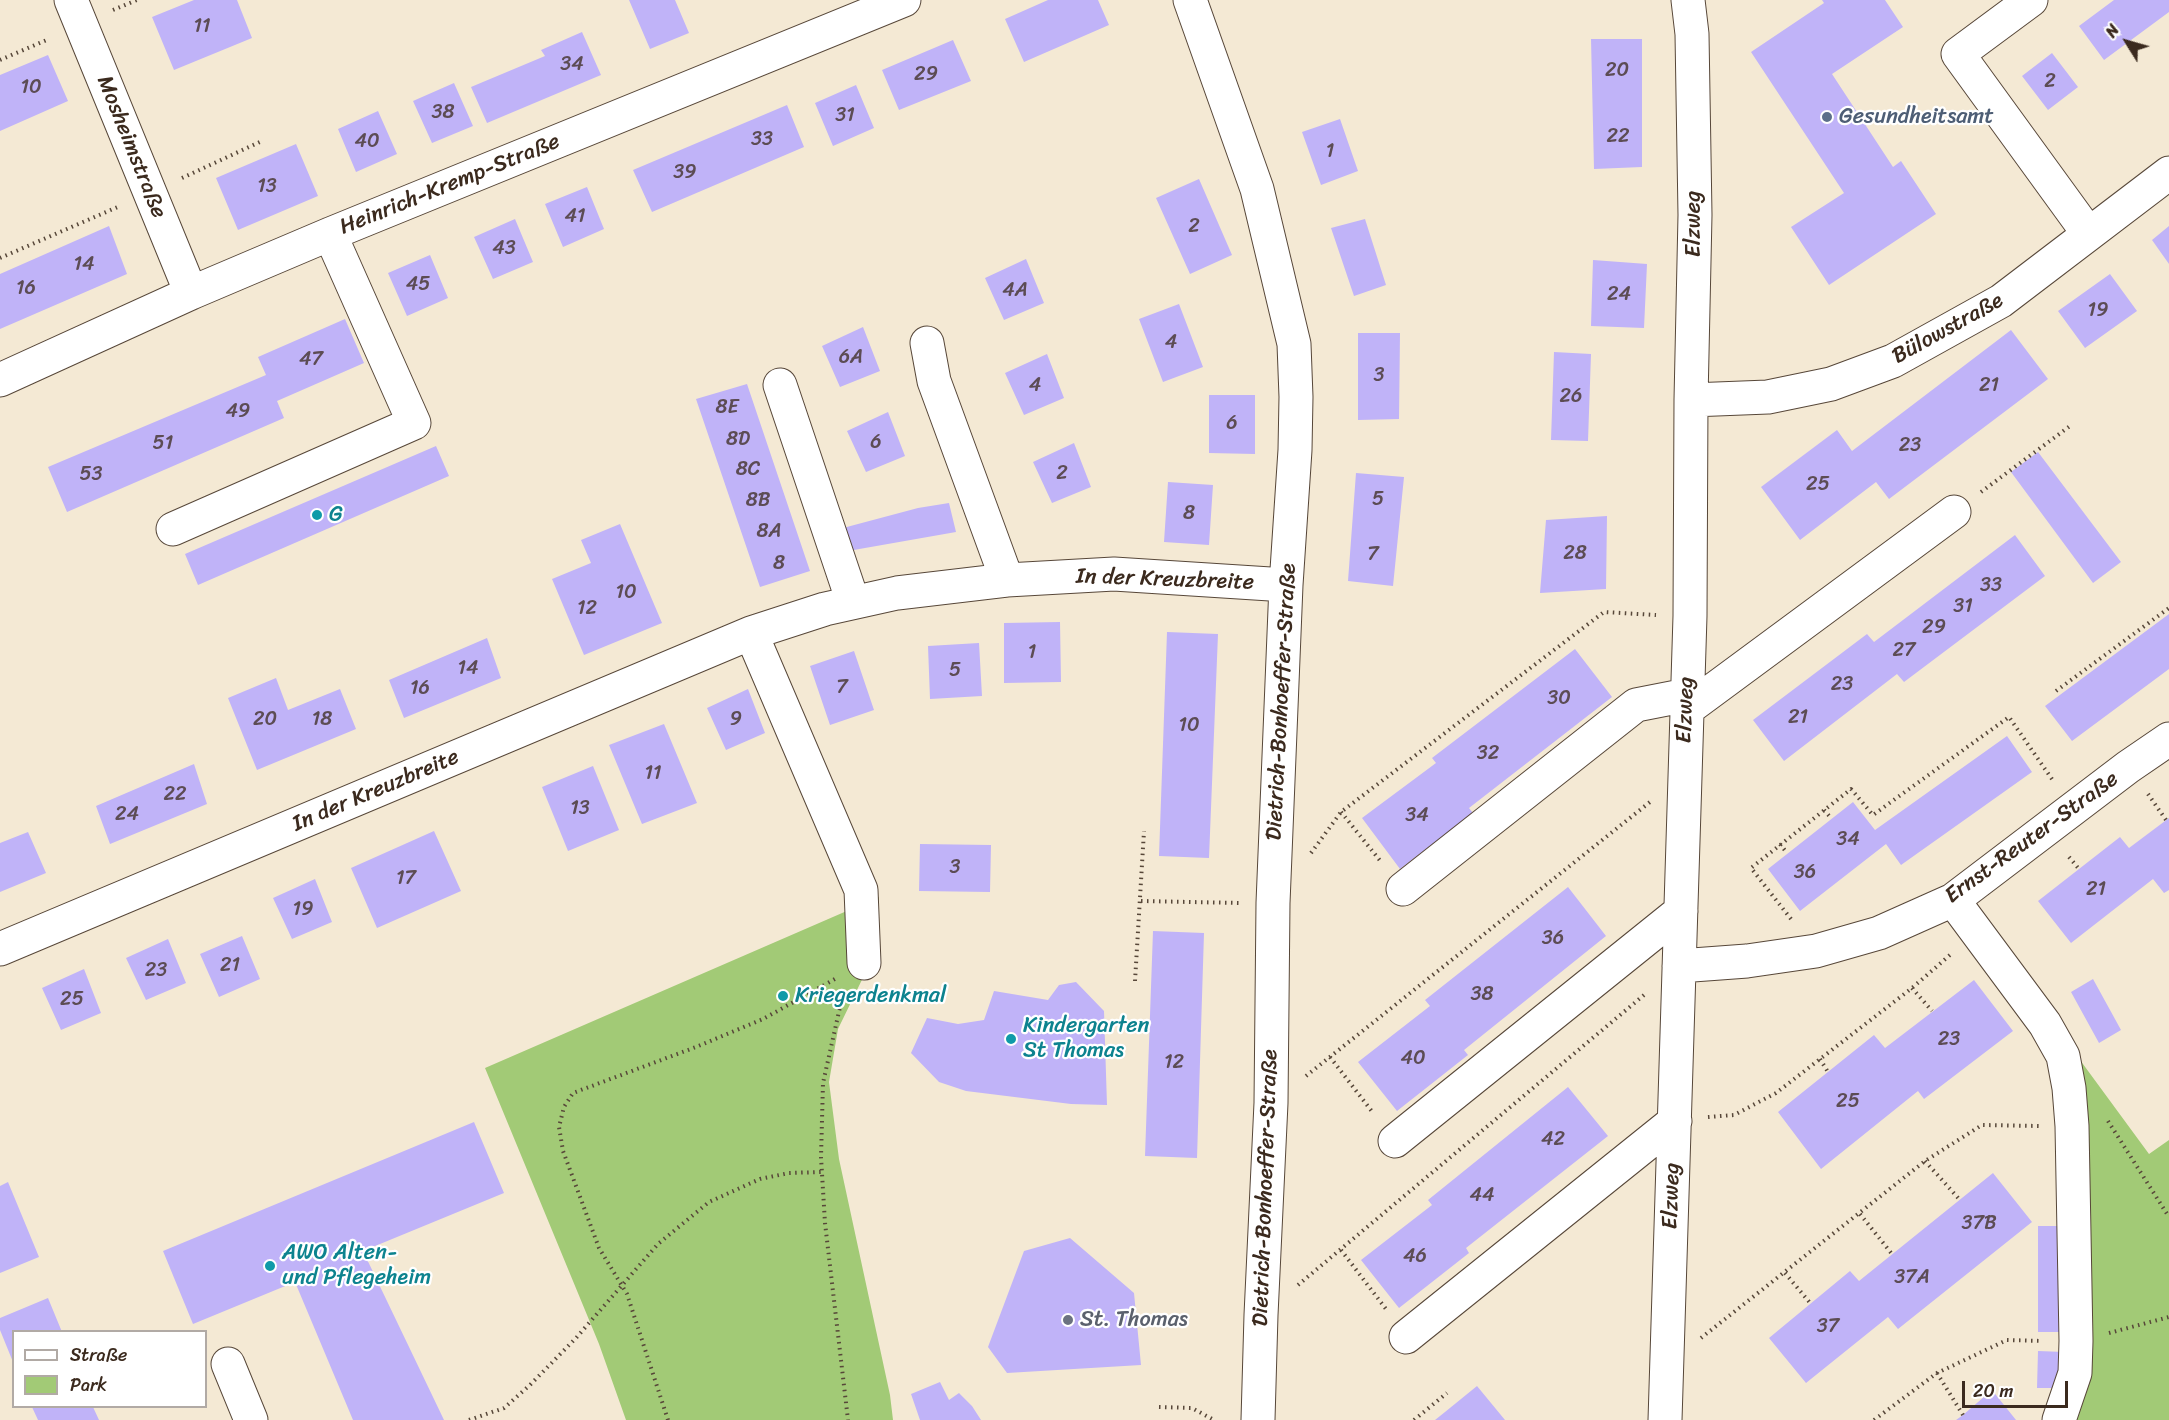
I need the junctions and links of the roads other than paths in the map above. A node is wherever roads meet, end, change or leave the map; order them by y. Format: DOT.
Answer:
graph roads {
  1 [pos="904,0"];
  2 [pos="1190,0"];
  3 [pos="1688,0"];
  4 [pos="2031,0"];
  5 [pos="76,12"];
  6 [pos="2169,173"];
  7 [pos="2088,233"];
  8 [pos="330,234"];
  9 [pos="191,293"];
  10 [pos="927,343"];
  11 [pos="0,380"];
  12 [pos="780,384"];
  13 [pos="1691,400"];
  14 [pos="1954,512"];
  15 [pos="173,529"];
  16 [pos="1007,580"];
  17 [pos="1286,585"];
  18 [pos="853,602"];
  19 [pos="751,633"];
  20 [pos="1687,702"];
  21 [pos="2169,739"];
  22 [pos="1403,889"];
  23 [pos="1953,900"];
  24 [pos="1681,911"];
  25 [pos="0,950"];
  26 [pos="864,963"];
  27 [pos="1679,966"];
  28 [pos="1675,1121"];
  29 [pos="1395,1141"];
  30 [pos="1406,1337"];
  31 [pos="228,1364"];
  32 [pos="251,1420"];
  33 [pos="1258,1420"];
  34 [pos="1665,1420"];
  35 [pos="2059,1420"];
  1 -- 8 [label="street, Heinrich-Kremp-Straße"];
  2 -- 17 [label="street, Dietrich-Bonhoeffer-Straße"];
  3 -- 13 [label="street, Elzweg"];
  4 -- 7 [label="street"];
  5 -- 9 [label="street, Mosheimstraße"];
  6 -- 7 [label="street, Bülowstraße"];
  7 -- 13 [label="street, Bülowstraße"];
  8 -- 9 [label="street, Heinrich-Kremp-Straße"];
  8 -- 15 [label="street"];
  9 -- 11 [label="street, Heinrich-Kremp-Straße"];
  10 -- 16 [label="street"];
  12 -- 18 [label="street"];
  13 -- 20 [label="street, Elzweg"];
  14 -- 20 [label="street"];
  16 -- 17 [label="street, In der Kreuzbreite"];
  16 -- 18 [label="street, In der Kreuzbreite"];
  17 -- 33 [label="street, Dietrich-Bonhoeffer-Straße"];
  18 -- 19 [label="street, In der Kreuzbreite"];
  19 -- 25 [label="street, In der Kreuzbreite"];
  19 -- 26 [label="street"];
  20 -- 22 [label="street"];
  20 -- 24 [label="street, Elzweg"];
  21 -- 23 [label="street, Ernst-Reuter-Straße"];
  23 -- 27 [label="street, Ernst-Reuter-Straße"];
  23 -- 35 [label="street"];
  24 -- 27 [label="street, Elzweg"];
  24 -- 29 [label="street"];
  27 -- 28 [label="street, Elzweg"];
  28 -- 30 [label="street"];
  28 -- 34 [label="street, Elzweg"];
  31 -- 32 [label="street"];
}
